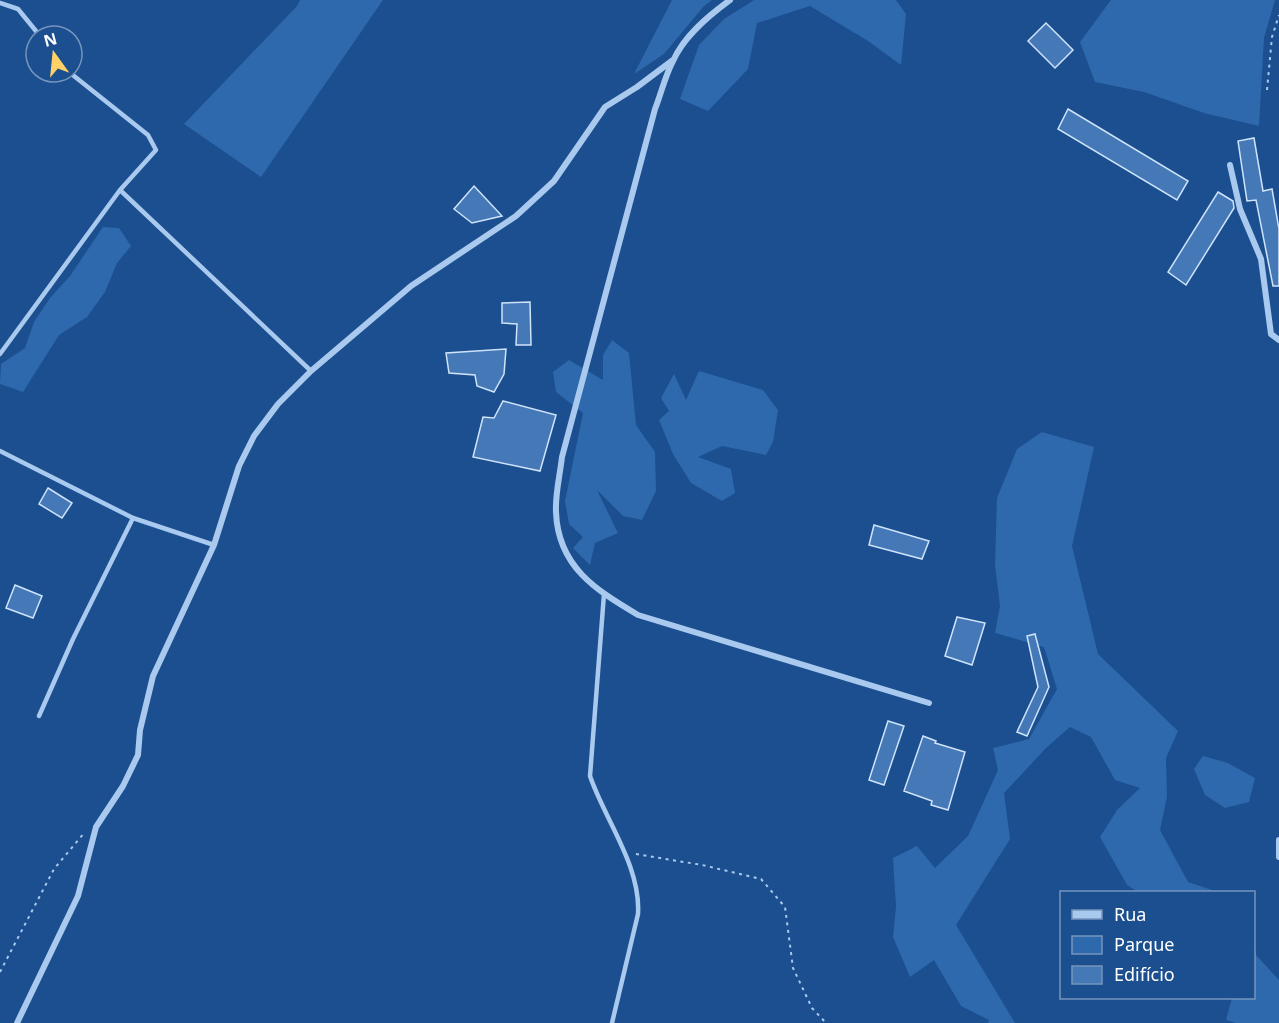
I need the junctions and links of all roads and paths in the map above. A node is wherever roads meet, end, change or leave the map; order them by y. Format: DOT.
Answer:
graph roads {
  1 [pos="730,0"];
  2 [pos="0,3"];
  3 [pos="1279,15"];
  4 [pos="30,24"];
  5 [pos="673,60"];
  6 [pos="84,84"];
  7 [pos="1267,90"];
  8 [pos="1230,165"];
  9 [pos="120,190"];
  10 [pos="1279,340"];
  11 [pos="0,354"];
  12 [pos="311,371"];
  13 [pos="0,451"];
  14 [pos="133,518"];
  15 [pos="214,545"];
  16 [pos="604,594"];
  17 [pos="929,703"];
  18 [pos="39,717"];
  19 [pos="85,832"];
  20 [pos="1279,840"];
  21 [pos="624,853"];
  22 [pos="1279,857"];
  23 [pos="0,972"];
  24 [pos="17,1023"];
  25 [pos="612,1023"];
  26 [pos="826,1023"];
  1 -- 5 [label="street"];
  2 -- 4 [label="lane"];
  3 -- 7 [label="path"];
  5 -- 12 [label="street"];
  5 -- 16 [label="street"];
  6 -- 9 [label="lane"];
  8 -- 10 [label="street"];
  9 -- 11 [label="lane"];
  9 -- 12 [label="lane"];
  12 -- 15 [label="street"];
  13 -- 14 [label="lane"];
  14 -- 15 [label="lane"];
  14 -- 18 [label="lane"];
  15 -- 24 [label="street"];
  16 -- 17 [label="street"];
  16 -- 21 [label="lane"];
  19 -- 23 [label="path"];
  20 -- 22 [label="street"];
  21 -- 25 [label="lane"];
  21 -- 26 [label="path"];
}
